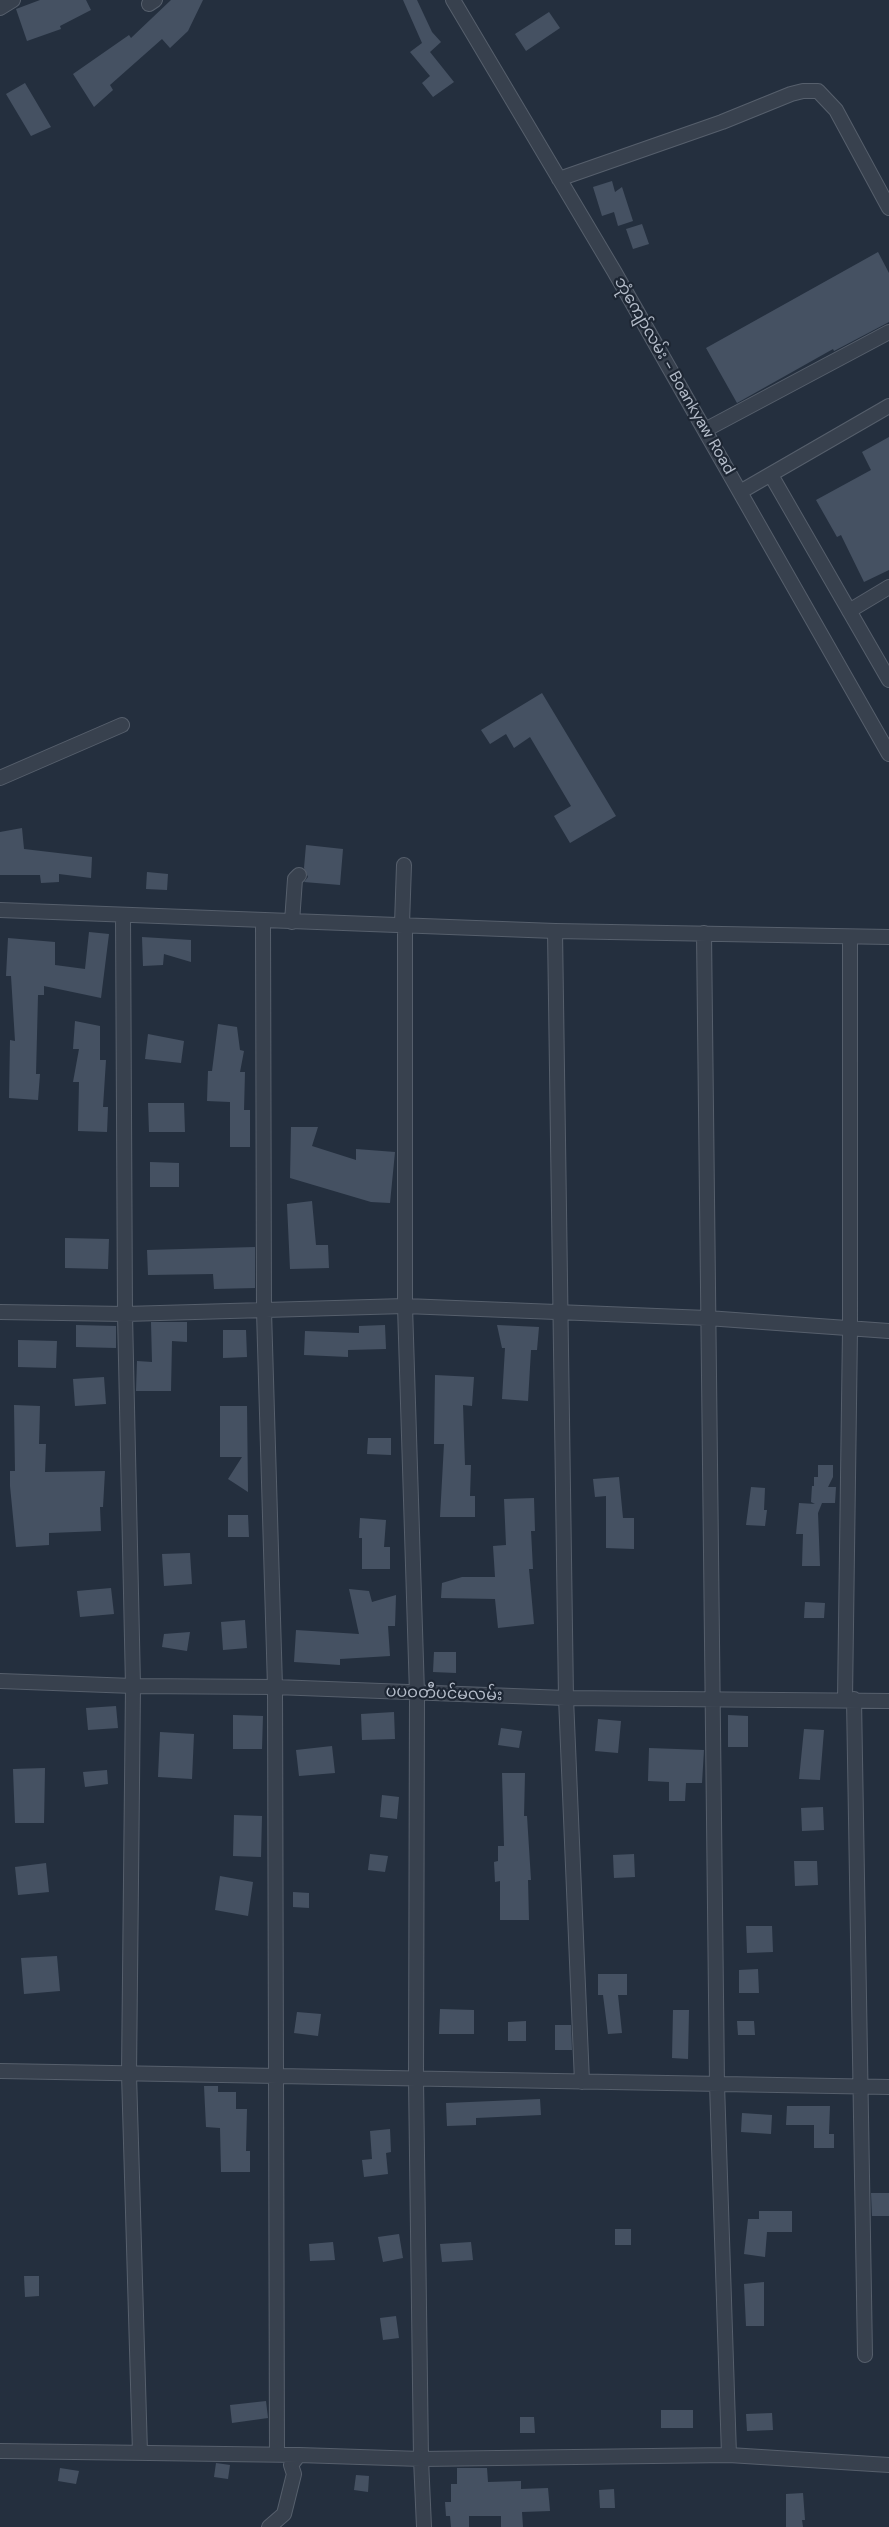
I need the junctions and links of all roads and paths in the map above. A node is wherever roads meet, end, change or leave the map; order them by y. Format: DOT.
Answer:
graph roads {
  1 [pos="13,0"];
  2 [pos="453,0"];
  3 [pos="0,8"];
  4 [pos="559,179"];
  5 [pos="889,208"];
  6 [pos="889,332"];
  7 [pos="889,406"];
  8 [pos="705,430"];
  9 [pos="771,476"];
  10 [pos="740,492"];
  11 [pos="889,587"];
  12 [pos="849,611"];
  13 [pos="889,680"];
  14 [pos="122,725"];
  15 [pos="889,754"];
  16 [pos="0,778"];
  17 [pos="404,865"];
  18 [pos="299,875"];
  19 [pos="0,910"];
  20 [pos="123,915"];
  21 [pos="263,921"];
  22 [pos="291,922"];
  23 [pos="404,924"];
  24 [pos="555,931"];
  25 [pos="704,933"];
  26 [pos="889,937"];
  27 [pos="850,938"];
  28 [pos="405,1306"];
  29 [pos="264,1311"];
  30 [pos="0,1312"];
  31 [pos="562,1312"];
  32 [pos="125,1314"];
  33 [pos="707,1318"];
  34 [pos="850,1330"];
  35 [pos="889,1330"];
  36 [pos="0,1681"];
  37 [pos="133,1686"];
  38 [pos="275,1687"];
  39 [pos="417,1694"];
  40 [pos="566,1698"];
  41 [pos="712,1699"];
  42 [pos="850,1699"];
  43 [pos="889,1701"];
  44 [pos="0,2072"];
  45 [pos="129,2074"];
  46 [pos="278,2076"];
  47 [pos="416,2079"];
  48 [pos="582,2082"];
  49 [pos="717,2084"];
  50 [pos="860,2086"];
  51 [pos="889,2087"];
  52 [pos="865,2355"];
  53 [pos="0,2451"];
  54 [pos="140,2453"];
  55 [pos="278,2454"];
  56 [pos="299,2455"];
  57 [pos="729,2455"];
  58 [pos="421,2459"];
  59 [pos="889,2464"];
  60 [pos="269,2527"];
  61 [pos="424,2527"];
  1 -- 3 [label="street"];
  2 -- 4 [label="street, ဘုံကျော်လမ်း - Boankyaw Road"];
  4 -- 5 [label="street"];
  4 -- 8 [label="street, ဘုံကျော်လမ်း - Boankyaw Road"];
  6 -- 8 [label="street"];
  7 -- 9 [label="street"];
  8 -- 10 [label="street, ဘုံကျော်လမ်း - Boankyaw Road"];
  9 -- 10 [label="street"];
  9 -- 12 [label="street"];
  10 -- 15 [label="street, ဘုံကျော်လမ်း - Boankyaw Road"];
  11 -- 12 [label="street"];
  12 -- 13 [label="street"];
  14 -- 16 [label="street"];
  17 -- 23 [label="street"];
  18 -- 22 [label="street"];
  19 -- 20 [label="street"];
  20 -- 21 [label="street"];
  20 -- 32 [label="street"];
  21 -- 22 [label="street"];
  21 -- 29 [label="street"];
  22 -- 23 [label="street"];
  23 -- 24 [label="street"];
  23 -- 28 [label="street"];
  24 -- 25 [label="street"];
  24 -- 31 [label="street"];
  25 -- 27 [label="street"];
  25 -- 33 [label="street"];
  26 -- 27 [label="street"];
  27 -- 34 [label="street"];
  28 -- 29 [label="street"];
  28 -- 31 [label="street"];
  28 -- 39 [label="street"];
  29 -- 32 [label="street"];
  29 -- 38 [label="street"];
  30 -- 32 [label="street"];
  31 -- 33 [label="street"];
  31 -- 40 [label="street"];
  32 -- 37 [label="street"];
  33 -- 34 [label="street"];
  33 -- 41 [label="street"];
  34 -- 35 [label="street"];
  34 -- 42 [label="street"];
  36 -- 37 [label="street, ပပဝတီပင်မလမ်း"];
  37 -- 38 [label="street, ပပဝတီပင်မလမ်း"];
  37 -- 45 [label="street"];
  38 -- 39 [label="street, ပပဝတီပင်မလမ်း"];
  38 -- 46 [label="street"];
  39 -- 40 [label="street, ပပဝတီပင်မလမ်း"];
  39 -- 47 [label="street"];
  40 -- 41 [label="street, ပပဝတီပင်မလမ်း"];
  40 -- 48 [label="street"];
  41 -- 42 [label="street, ပပဝတီပင်မလမ်း"];
  41 -- 49 [label="street"];
  42 -- 43 [label="street, ပပဝတီပင်မလမ်း"];
  42 -- 50 [label="street"];
  44 -- 45 [label="street"];
  45 -- 46 [label="street"];
  45 -- 54 [label="street"];
  46 -- 47 [label="street"];
  46 -- 55 [label="street"];
  47 -- 48 [label="street"];
  47 -- 58 [label="street"];
  48 -- 49 [label="street"];
  49 -- 50 [label="street"];
  49 -- 57 [label="street"];
  50 -- 51 [label="street"];
  50 -- 52 [label="street"];
  53 -- 54 [label="street"];
  54 -- 55 [label="street"];
  55 -- 56 [label="street"];
  56 -- 58 [label="street"];
  56 -- 60 [label="street"];
  57 -- 58 [label="street"];
  57 -- 59 [label="street"];
  58 -- 61 [label="street"];
}
